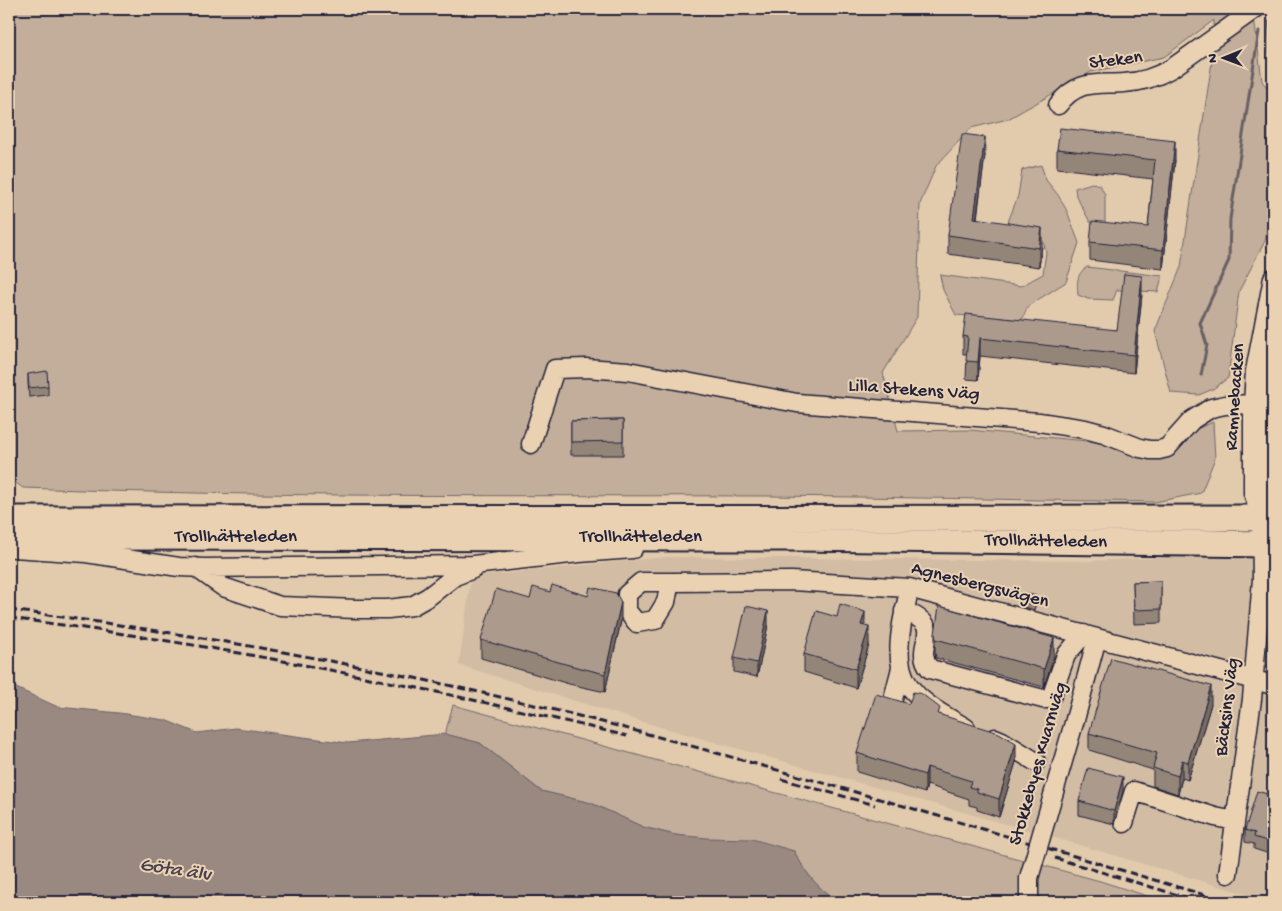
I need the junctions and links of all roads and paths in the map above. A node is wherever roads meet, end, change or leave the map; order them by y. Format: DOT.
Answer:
graph roads {
  1 [pos="1255,9"];
  2 [pos="1058,105"];
  3 [pos="1273,278"];
  4 [pos="1273,344"];
  5 [pos="1271,390"];
  6 [pos="1253,404"];
  7 [pos="1270,441"];
  8 [pos="531,444"];
  9 [pos="1270,477"];
  10 [pos="1267,518"];
  11 [pos="9,519"];
  12 [pos="9,537"];
  13 [pos="874,538"];
  14 [pos="1268,544"];
  15 [pos="9,548"];
  16 [pos="489,565"];
  17 [pos="194,567"];
  18 [pos="670,582"];
  19 [pos="909,588"];
  20 [pos="904,611"];
  21 [pos="1090,636"];
  22 [pos="901,668"];
  23 [pos="1253,679"];
  24 [pos="1273,685"];
  25 [pos="893,699"];
  26 [pos="1036,762"];
  27 [pos="1235,821"];
  28 [pos="1124,823"];
  29 [pos="1228,874"];
  30 [pos="1029,902"];
  1 -- 2 [label="street, Steken"];
  3 -- 6 [label="street, Ramnebacken"];
  4 -- 5 [label="street, Ramnebacken"];
  5 -- 6 [label="street"];
  5 -- 7 [label="street, Ramnebacken"];
  6 -- 8 [label="street, Lilla Stekens Väg"];
  6 -- 10 [label="street, Ramnebacken"];
  7 -- 9 [label="street, Ramnebacken"];
  9 -- 10 [label="street, Ramnebacken"];
  10 -- 11 [label="highway, Trollhätteleden"];
  10 -- 14 [label="street, Ramnebacken"];
  12 -- 13 [label="highway, Trollhätteleden"];
  13 -- 14 [label="highway, Trollhätteleden"];
  13 -- 16 [label="street"];
  14 -- 23 [label="street, Bäcksins Väg"];
  15 -- 17 [label="street"];
  16 -- 17 [label="street"];
  16 -- 17 [label="street"];
  18 -- 19 [label="street, Agnesbergsvägen"];
  19 -- 20 [label="street"];
  19 -- 21 [label="street, Agnesbergsvägen"];
  20 -- 21 [label="street"];
  20 -- 22 [label="street"];
  21 -- 23 [label="street, Agnesbergsvägen"];
  21 -- 30 [label="street, Stokkebyes Kvarnväg, bridge"];
  22 -- 25 [label="street"];
  22 -- 26 [label="street"];
  23 -- 24 [label="street, Agnesbergsvägen"];
  23 -- 27 [label="street, Bäcksins Väg"];
  27 -- 28 [label="street"];
  27 -- 29 [label="street, Bäcksins Väg"];
}
